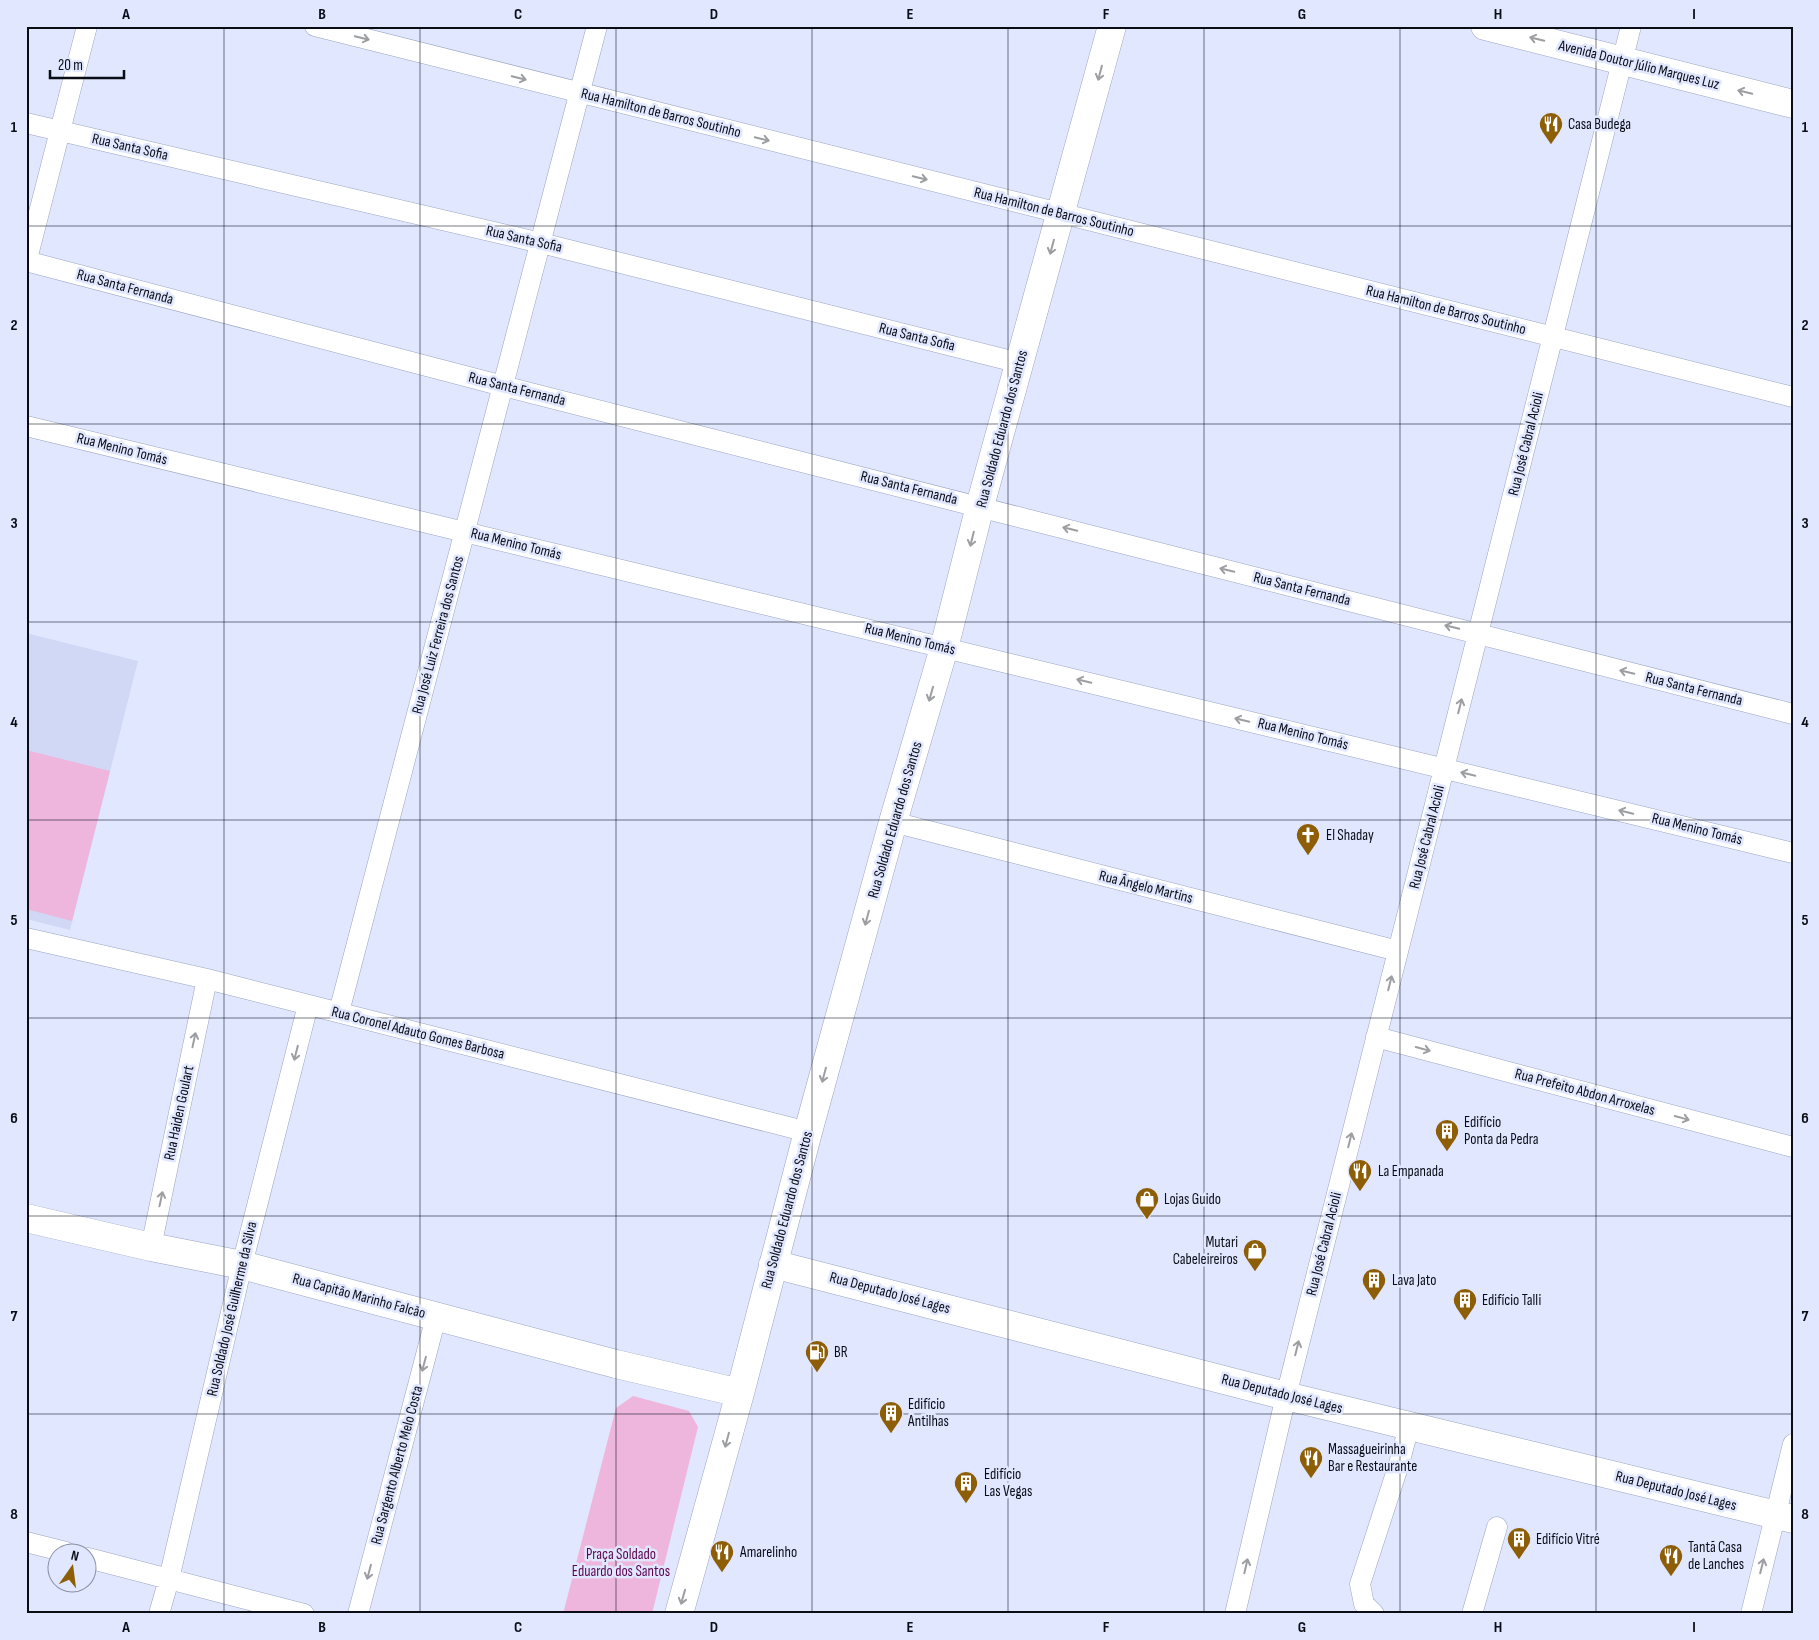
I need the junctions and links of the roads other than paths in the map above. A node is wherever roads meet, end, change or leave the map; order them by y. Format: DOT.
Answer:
graph roads {
  1 [pos="86,26"];
  2 [pos="315,26"];
  3 [pos="597,26"];
  4 [pos="1112,26"];
  5 [pos="1485,26"];
  6 [pos="1631,26"];
  7 [pos="1623,61"];
  8 [pos="580,93"];
  9 [pos="1793,104"];
  10 [pos="26,123"];
  11 [pos="60,131"];
  12 [pos="1061,214"];
  13 [pos="541,242"];
  14 [pos="26,262"];
  15 [pos="1553,337"];
  16 [pos="1020,363"];
  17 [pos="503,386"];
  18 [pos="1793,397"];
  19 [pos="26,426"];
  20 [pos="980,506"];
  21 [pos="465,532"];
  22 [pos="1478,634"];
  23 [pos="944,648"];
  24 [pos="1793,714"];
  25 [pos="1444,768"];
  26 [pos="893,822"];
  27 [pos="1793,853"];
  28 [pos="27,944"];
  29 [pos="1398,951"];
  30 [pos="207,979"];
  31 [pos="308,1005"];
  32 [pos="339,1012"];
  33 [pos="1376,1037"];
  34 [pos="808,1132"];
  35 [pos="1793,1147"];
  36 [pos="26,1218"];
  37 [pos="151,1247"];
  38 [pos="773,1264"];
  39 [pos="242,1265"];
  40 [pos="822,1276"];
  41 [pos="436,1317"];
  42 [pos="749,1354"];
  43 [pos="690,1381"];
  44 [pos="740,1393"];
  45 [pos="1286,1396"];
  46 [pos="1409,1426"];
  47 [pos="1793,1444"];
  48 [pos="1784,1517"];
  49 [pos="1497,1526"];
  50 [pos="26,1542"];
  51 [pos="48,1548"];
  52 [pos="98,1561"];
  53 [pos="169,1580"];
  54 [pos="159,1614"];
  55 [pos="304,1614"];
  56 [pos="358,1614"];
  57 [pos="678,1614"];
  58 [pos="1235,1614"];
  59 [pos="1374,1614"];
  60 [pos="1472,1614"];
  61 [pos="1750,1614"];
  1 -- 11 [label="street"];
  2 -- 8 [label="street, Rua Hamilton de Barros Soutinho, one-way"];
  3 -- 8 [label="street, Rua José Luiz Ferreira dos Santos"];
  4 -- 12 [label="street, Rua Soldado Eduardo dos Santos, one-way"];
  7 -- 5 [label="street, Avenida Doutor Júlio Marques Luz, one-way"];
  6 -- 7 [label="street, Rua José Cabral Acioli"];
  9 -- 7 [label="street, Avenida Doutor Júlio Marques Luz, one-way"];
  7 -- 15 [label="street, Rua José Cabral Acioli"];
  8 -- 12 [label="street, Rua Hamilton de Barros Soutinho, one-way"];
  8 -- 13 [label="street, Rua José Luiz Ferreira dos Santos"];
  10 -- 11 [label="street, Rua Santa Sofia"];
  11 -- 13 [label="street, Rua Santa Sofia"];
  11 -- 14 [label="street"];
  12 -- 15 [label="street, Rua Hamilton de Barros Soutinho"];
  12 -- 16 [label="street, Rua Soldado Eduardo dos Santos, one-way"];
  13 -- 16 [label="street, Rua Santa Sofia"];
  13 -- 17 [label="street, Rua José Luiz Ferreira dos Santos"];
  14 -- 17 [label="street, Rua Santa Fernanda"];
  15 -- 18 [label="street, Rua Hamilton de Barros Soutinho"];
  15 -- 22 [label="street, Rua José Cabral Acioli"];
  16 -- 20 [label="street, Rua Soldado Eduardo dos Santos"];
  17 -- 20 [label="street, Rua Santa Fernanda"];
  17 -- 21 [label="street, Rua José Luiz Ferreira dos Santos"];
  19 -- 21 [label="street, Rua Menino Tomás"];
  22 -- 20 [label="street, Rua Santa Fernanda, one-way"];
  20 -- 23 [label="street, Rua Soldado Eduardo dos Santos, one-way"];
  21 -- 23 [label="street, Rua Menino Tomás"];
  21 -- 32 [label="street, Rua José Luiz Ferreira dos Santos"];
  24 -- 22 [label="street, Rua Santa Fernanda, one-way"];
  25 -- 22 [label="street, Rua José Cabral Acioli, one-way"];
  25 -- 23 [label="street, Rua Menino Tomás, one-way"];
  23 -- 26 [label="street, Rua Soldado Eduardo dos Santos, one-way"];
  27 -- 25 [label="street, Rua Menino Tomás, one-way"];
  25 -- 29 [label="street, Rua José Cabral Acioli"];
  26 -- 29 [label="street, Rua Ângelo Martins"];
  26 -- 34 [label="street, Rua Soldado Eduardo dos Santos, one-way"];
  28 -- 30 [label="street, Rua Coronel Adauto Gomes Barbosa"];
  33 -- 29 [label="street, Rua José Cabral Acioli, one-way"];
  30 -- 31 [label="street, Rua Coronel Adauto Gomes Barbosa"];
  37 -- 30 [label="street, Rua Haiden Goulart, one-way"];
  31 -- 32 [label="street, Rua Coronel Adauto Gomes Barbosa"];
  31 -- 39 [label="street, Rua Soldado José Guilherme da Silva, one-way"];
  32 -- 34 [label="street, Rua Coronel Adauto Gomes Barbosa"];
  33 -- 35 [label="street, Rua Prefeito Abdon Arroxelas, one-way"];
  45 -- 33 [label="street, Rua José Cabral Acioli, one-way"];
  34 -- 38 [label="street, Rua Soldado Eduardo dos Santos"];
  36 -- 37 [label="street, Rua Capitão Marinho Falcão"];
  37 -- 39 [label="street, Rua Capitão Marinho Falcão"];
  38 -- 40 [label="street, Rua Deputado José Lages"];
  38 -- 42 [label="street, Rua Soldado Eduardo dos Santos"];
  39 -- 41 [label="street, Rua Capitão Marinho Falcão"];
  39 -- 53 [label="street, Rua Soldado José Guilherme da Silva"];
  40 -- 44 [label="street"];
  40 -- 45 [label="street, Rua Deputado José Lages"];
  41 -- 43 [label="street, Rua Capitão Marinho Falcão"];
  41 -- 56 [label="street, Rua Sargento Alberto Melo Costa, one-way"];
  42 -- 43 [label="street, Rua Capitão Marinho Falcão"];
  42 -- 44 [label="street, Rua Soldado Eduardo dos Santos"];
  43 -- 44 [label="street, Rua Capitão Marinho Falcão"];
  44 -- 57 [label="street, Rua Soldado Eduardo dos Santos, one-way"];
  45 -- 46 [label="street, Rua Deputado José Lages"];
  58 -- 45 [label="street, Rua José Cabral Acioli, one-way"];
  46 -- 48 [label="street, Rua Deputado José Lages"];
  46 -- 59 [label="street"];
  47 -- 48 [label="street"];
  61 -- 48 [label="street, one-way"];
  49 -- 60 [label="street"];
  50 -- 51 [label="street"];
  52 -- 53 [label="street"];
  53 -- 54 [label="street, Rua Soldado José Guilherme da Silva"];
  53 -- 55 [label="street"];
}
